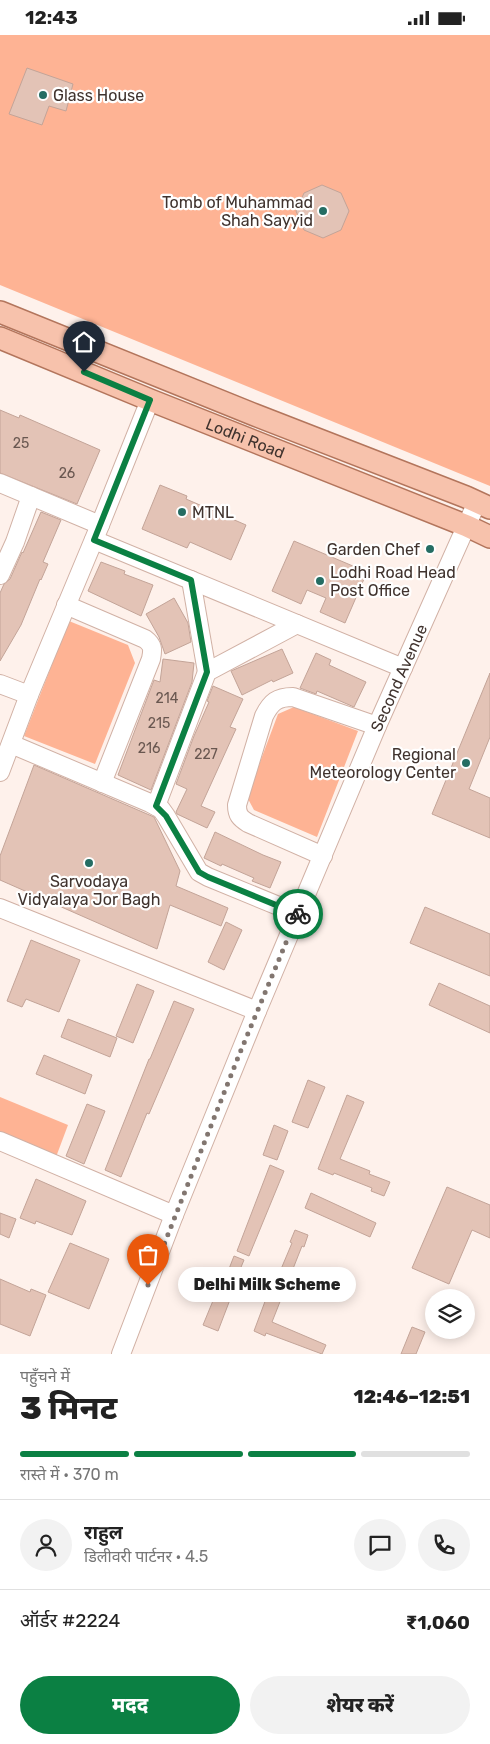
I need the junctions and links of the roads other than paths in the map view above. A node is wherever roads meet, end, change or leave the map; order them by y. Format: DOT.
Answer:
graph roads {
  1 [pos="0,312"];
  2 [pos="0,338"];
  3 [pos="150,400"];
  4 [pos="0,483"];
  5 [pos="32,496"];
  6 [pos="484,505"];
  7 [pos="467,526"];
  8 [pos="97,533"];
  9 [pos="490,537"];
  10 [pos="0,575"];
  11 [pos="191,580"];
  12 [pos="66,605"];
  13 [pos="297,624"];
  14 [pos="403,668"];
  15 [pos="207,672"];
  16 [pos="0,684"];
  17 [pos="29,695"];
  18 [pos="377,726"];
  19 [pos="4,758"];
  20 [pos="102,783"];
  21 [pos="156,806"];
  22 [pos="323,856"];
  23 [pos="0,908"];
  24 [pos="298,914"];
  25 [pos="257,1011"];
  26 [pos="0,1141"];
  27 [pos="174,1215"];
  28 [pos="121,1354"];
  1 -- 6 [label="main road, Lodhi Road"];
  2 -- 3 [label="main road, Lodhi Road"];
  3 -- 7 [label="main road, Lodhi Road"];
  3 -- 8 [label="street"];
  4 -- 5 [label="street"];
  5 -- 8 [label="street"];
  5 -- 10 [label="street"];
  6 -- 7 [label="street, Second Avenue"];
  7 -- 9 [label="main road, Lodhi Road"];
  7 -- 14 [label="street, Second Avenue"];
  8 -- 11 [label="street"];
  8 -- 12 [label="street"];
  11 -- 13 [label="street"];
  11 -- 15 [label="street"];
  12 -- 17 [label="street"];
  12 -- 20 [label="street"];
  13 -- 14 [label="street"];
  13 -- 15 [label="street"];
  14 -- 18 [label="street, Second Avenue"];
  15 -- 21 [label="street"];
  16 -- 17 [label="street"];
  17 -- 19 [label="street"];
  18 -- 22 [label="street, Second Avenue"];
  18 -- 22 [label="street"];
  19 -- 20 [label="street"];
  20 -- 21 [label="street"];
  21 -- 24 [label="street"];
  22 -- 24 [label="street, Second Avenue"];
  23 -- 25 [label="street"];
  24 -- 25 [label="street, Second Avenue"];
  25 -- 27 [label="street, Second Avenue"];
  26 -- 27 [label="street"];
  27 -- 28 [label="street, Second Avenue"];
}
